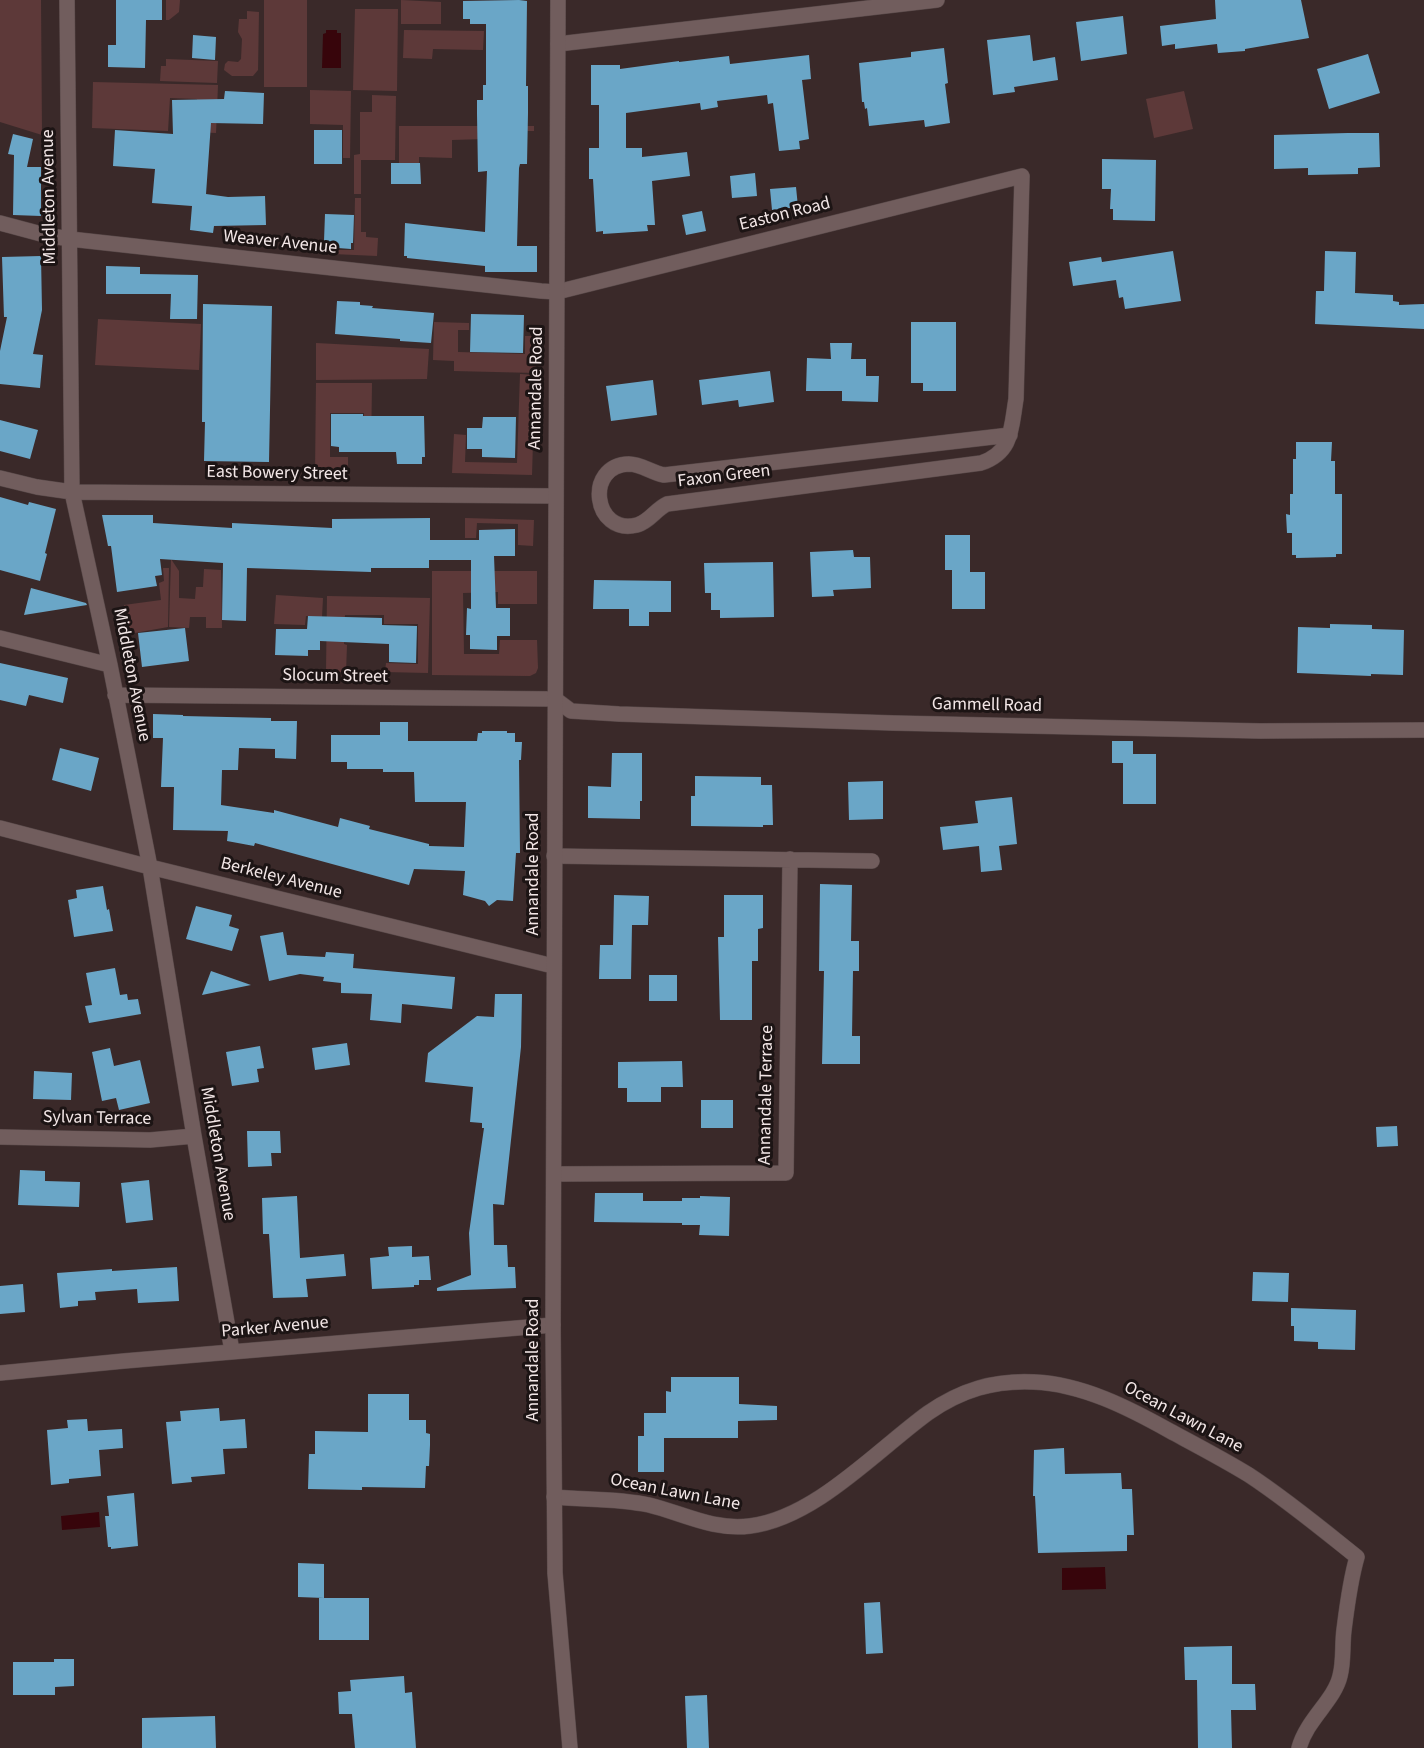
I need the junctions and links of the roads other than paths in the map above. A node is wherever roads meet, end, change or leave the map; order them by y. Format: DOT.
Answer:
graph roads {
  1 [pos="67,0"];
  2 [pos="558,0"];
  3 [pos="938,0"];
  4 [pos="558,44"];
  5 [pos="1022,176"];
  6 [pos="0,224"];
  7 [pos="70,239"];
  8 [pos="557,292"];
  9 [pos="1010,435"];
  10 [pos="0,478"];
  11 [pos="72,492"];
  12 [pos="555,496"];
  13 [pos="0,638"];
  14 [pos="110,665"];
  15 [pos="115,694"];
  16 [pos="555,699"];
  17 [pos="1424,730"];
  18 [pos="0,828"];
  19 [pos="554,856"];
  20 [pos="790,859"];
  21 [pos="872,861"];
  22 [pos="150,867"];
  23 [pos="553,966"];
  24 [pos="194,1136"];
  25 [pos="0,1137"];
  26 [pos="554,1174"];
  27 [pos="553,1325"];
  28 [pos="232,1352"];
  29 [pos="0,1373"];
  30 [pos="554,1497"];
  31 [pos="570,1748"];
  32 [pos="1299,1748"];
  1 -- 7 [label="street, Middleton Avenue"];
  2 -- 4 [label="street, Annandale Road"];
  3 -- 4 [label="street"];
  4 -- 8 [label="street, Annandale Road"];
  5 -- 8 [label="street, Easton Road"];
  5 -- 9 [label="street, Faxon Green"];
  6 -- 7 [label="street, Weaver Avenue"];
  7 -- 8 [label="street, Weaver Avenue"];
  7 -- 11 [label="street, Middleton Avenue"];
  8 -- 12 [label="street, Annandale Road"];
  9 -- 9 [label="street, Faxon Green"];
  10 -- 11 [label="street, East Bowery Street"];
  11 -- 12 [label="street, East Bowery Street"];
  11 -- 14 [label="street, Middleton Avenue"];
  12 -- 16 [label="street, Annandale Road"];
  13 -- 14 [label="street"];
  14 -- 15 [label="street, Middleton Avenue"];
  15 -- 16 [label="street, Slocum Street"];
  15 -- 22 [label="street, Middleton Avenue"];
  16 -- 17 [label="street, Gammell Road"];
  16 -- 19 [label="street, Annandale Road"];
  18 -- 22 [label="street, Berkeley Avenue"];
  19 -- 20 [label="street"];
  19 -- 23 [label="street, Annandale Road"];
  20 -- 21 [label="street"];
  20 -- 26 [label="street, Annandale Terrace"];
  22 -- 23 [label="street, Berkeley Avenue"];
  22 -- 24 [label="street, Middleton Avenue"];
  23 -- 26 [label="street, Annandale Road"];
  24 -- 25 [label="street, Sylvan Terrace"];
  24 -- 28 [label="street, Middleton Avenue"];
  26 -- 27 [label="street, Annandale Road"];
  27 -- 28 [label="street, Parker Avenue"];
  27 -- 30 [label="street, Annandale Road"];
  28 -- 29 [label="street, Parker Avenue"];
  30 -- 31 [label="street, Annandale Road"];
  30 -- 32 [label="street, Ocean Lawn Lane"];
}
